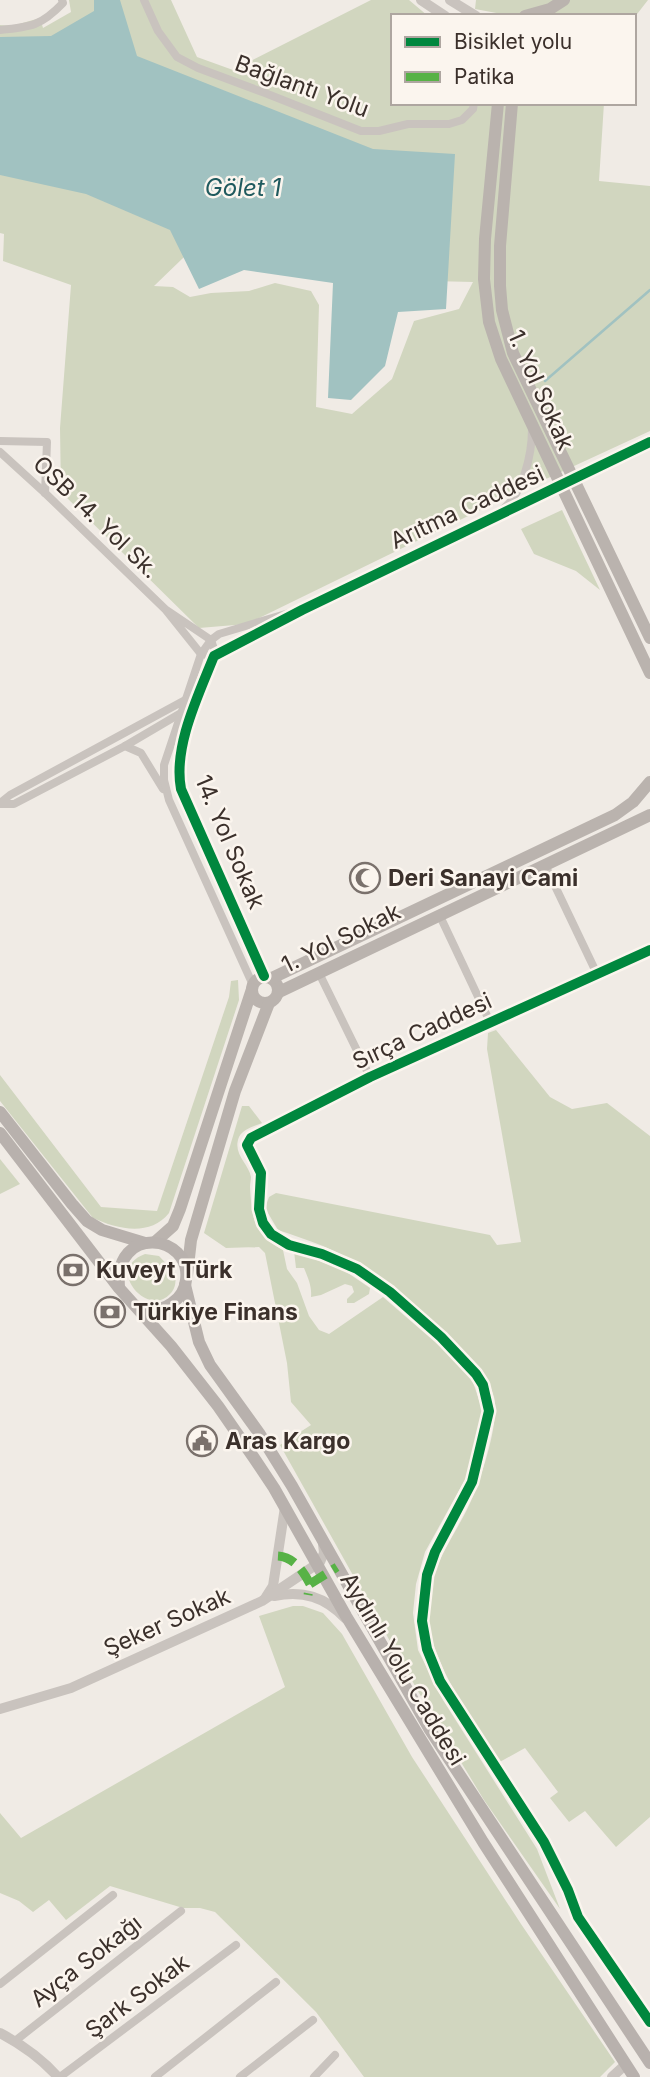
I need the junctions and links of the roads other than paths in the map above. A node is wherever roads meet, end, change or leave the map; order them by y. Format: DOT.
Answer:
graph roads {
  1 [pos="62,0"];
  2 [pos="144,0"];
  3 [pos="421,0"];
  4 [pos="450,0"];
  5 [pos="565,0"];
  6 [pos="547,12"];
  7 [pos="442,14"];
  8 [pos="473,14"];
  9 [pos="0,30"];
  10 [pos="474,105"];
  11 [pos="498,105"];
  12 [pos="512,105"];
  13 [pos="532,422"];
  14 [pos="0,441"];
  15 [pos="650,442"];
  16 [pos="0,452"];
  17 [pos="573,479"];
  18 [pos="560,486"];
  19 [pos="45,493"];
  20 [pos="488,520"];
  21 [pos="165,610"];
  22 [pos="302,610"];
  23 [pos="650,638"];
  24 [pos="211,640"];
  25 [pos="201,654"];
  26 [pos="214,656"];
  27 [pos="650,673"];
  28 [pos="185,699"];
  29 [pos="195,704"];
  30 [pos="180,714"];
  31 [pos="125,746"];
  32 [pos="650,782"];
  33 [pos="169,800"];
  34 [pos="0,804"];
  35 [pos="650,815"];
  36 [pos="545,865"];
  37 [pos="439,914"];
  38 [pos="650,950"];
  39 [pos="319,973"];
  40 [pos="597,974"];
  41 [pos="268,977"];
  42 [pos="253,987"];
  43 [pos="279,992"];
  44 [pos="269,1003"];
  45 [pos="491,1022"];
  46 [pos="370,1077"];
  47 [pos="220,1085"];
  48 [pos="235,1091"];
  49 [pos="0,1112"];
  50 [pos="0,1133"];
  51 [pos="150,1242"];
  52 [pos="186,1282"];
  53 [pos="119,1288"];
  54 [pos="134,1305"];
  55 [pos="285,1507"];
  56 [pos="322,1541"];
  57 [pos="277,1563"];
  58 [pos="317,1565"];
  59 [pos="304,1574"];
  60 [pos="262,1601"];
  61 [pos="350,1623"];
  62 [pos="0,1709"];
  63 [pos="113,1895"];
  64 [pos="181,1911"];
  65 [pos="236,1945"];
  66 [pos="276,1982"];
  67 [pos="0,1983"];
  68 [pos="313,2020"];
  69 [pos="650,2022"];
  70 [pos="0,2033"];
  71 [pos="15,2041"];
  72 [pos="335,2055"];
  73 [pos="646,2057"];
  74 [pos="625,2065"];
  75 [pos="59,2077"];
  76 [pos="155,2077"];
  77 [pos="240,2077"];
  78 [pos="314,2077"];
  79 [pos="612,2077"];
  80 [pos="635,2077"];
  1 -- 9 [label="street"];
  2 -- 10 [label="street, Bağlantı Yolu"];
  3 -- 7 [label="street"];
  4 -- 8 [label="street"];
  5 -- 6 [label="main road"];
  11 -- 13 [label="main road, 1. Yol Sokak"];
  12 -- 17 [label="main road, 1. Yol Sokak"];
  13 -- 18 [label="main road, 1. Yol Sokak"];
  13 -- 20 [label="street"];
  14 -- 19 [label="street"];
  15 -- 17 [label="street, Arıtma Caddesi"];
  16 -- 19 [label="street, OSB 14. Yol Sk."];
  17 -- 18 [label="street, Arıtma Caddesi"];
  17 -- 23 [label="main road, 1. Yol Sokak"];
  18 -- 20 [label="street, Arıtma Caddesi"];
  18 -- 27 [label="main road, 1. Yol Sokak"];
  19 -- 21 [label="street, OSB 14. Yol Sk."];
  20 -- 22 [label="street, Arıtma Caddesi"];
  21 -- 24 [label="street"];
  21 -- 25 [label="street"];
  22 -- 24 [label="street"];
  22 -- 26 [label="street"];
  24 -- 25 [label="street, 14. Yol Sokak"];
  24 -- 26 [label="street"];
  25 -- 26 [label="street"];
  25 -- 28 [label="street, 14. Yol Sokak"];
  26 -- 29 [label="street, 14. Yol Sokak"];
  28 -- 29 [label="street"];
  28 -- 30 [label="street, 14. Yol Sokak"];
  28 -- 34 [label="street"];
  29 -- 30 [label="street"];
  29 -- 41 [label="street, 14. Yol Sokak"];
  30 -- 31 [label="street"];
  30 -- 33 [label="street, 14. Yol Sokak"];
  31 -- 33 [label="street"];
  31 -- 34 [label="street"];
  32 -- 41 [label="main road, 1. Yol Sokak"];
  33 -- 42 [label="street, 14. Yol Sokak"];
  35 -- 36 [label="main road, 1. Yol Sokak"];
  36 -- 37 [label="main road, 1. Yol Sokak"];
  36 -- 40 [label="street"];
  37 -- 39 [label="main road, 1. Yol Sokak"];
  37 -- 45 [label="street"];
  38 -- 40 [label="street, Sırça Caddesi"];
  39 -- 43 [label="main road, 1. Yol Sokak"];
  39 -- 46 [label="street"];
  40 -- 45 [label="street, Sırça Caddesi"];
  41 -- 42 [label="main road, 1. Yol Sokak"];
  41 -- 43 [label="main road, 1. Yol Sokak"];
  42 -- 44 [label="main road, 1. Yol Sokak"];
  42 -- 47 [label="main road"];
  43 -- 44 [label="main road, 1. Yol Sokak"];
  44 -- 48 [label="main road, 1. Yol Sokak"];
  45 -- 46 [label="street, Sırça Caddesi"];
  46 -- 69 [label="street, Sırça Caddesi"];
  47 -- 48 [label="main road"];
  47 -- 51 [label="main road"];
  48 -- 52 [label="main road, 1. Yol Sokak"];
  49 -- 51 [label="main road"];
  50 -- 53 [label="main road"];
  51 -- 52 [label="main road"];
  51 -- 53 [label="main road"];
  52 -- 54 [label="main road"];
  52 -- 56 [label="main road, Aydınlı Yolu Caddesi"];
  53 -- 54 [label="main road"];
  54 -- 55 [label="main road, Aydınlı Yolu Caddesi"];
  55 -- 57 [label="street"];
  55 -- 58 [label="main road, Aydınlı Yolu Caddesi"];
  56 -- 58 [label="street"];
  56 -- 73 [label="main road, Aydınlı Yolu Caddesi"];
  57 -- 59 [label="street"];
  57 -- 60 [label="street"];
  58 -- 59 [label="street, Şeker Sokak"];
  58 -- 61 [label="main road, Aydınlı Yolu Caddesi"];
  59 -- 60 [label="street, Şeker Sokak"];
  60 -- 61 [label="street"];
  60 -- 62 [label="street, Şeker Sokak"];
  61 -- 74 [label="main road, Aydınlı Yolu Caddesi"];
  63 -- 67 [label="street"];
  64 -- 71 [label="street, Ayça Sokağı"];
  65 -- 75 [label="street, Şark Sokak"];
  66 -- 76 [label="street"];
  68 -- 77 [label="street"];
  70 -- 71 [label="street"];
  71 -- 75 [label="street"];
  72 -- 78 [label="street"];
  73 -- 74 [label="main road, Aydınlı Yolu Caddesi"];
  74 -- 79 [label="street"];
  74 -- 80 [label="main road, Aydınlı Yolu Caddesi"];
}
